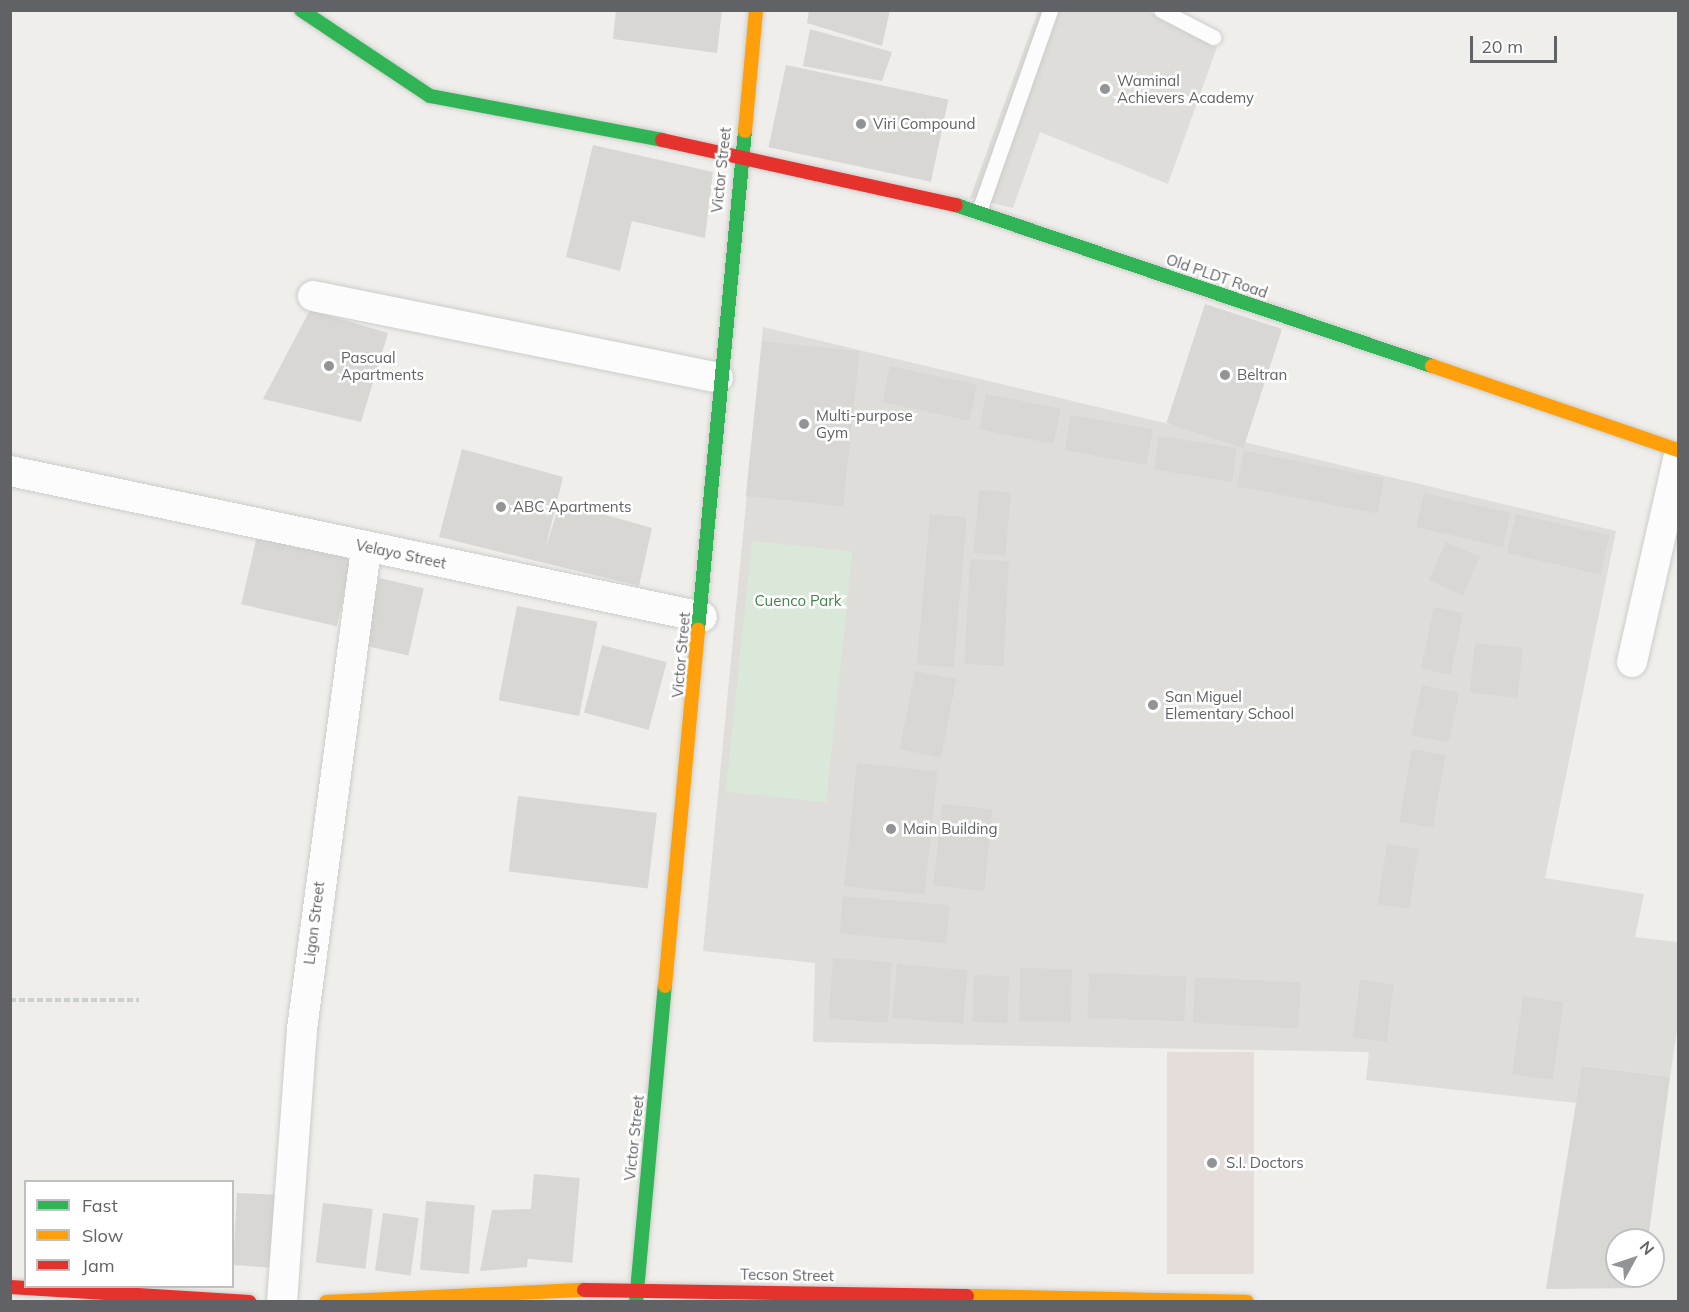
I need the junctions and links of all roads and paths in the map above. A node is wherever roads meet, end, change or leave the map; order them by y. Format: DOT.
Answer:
graph roads {
  1 [pos="301,10"];
  2 [pos="756,10"];
  3 [pos="1050,10"];
  4 [pos="1161,10"];
  5 [pos="1213,37"];
  6 [pos="739,154"];
  7 [pos="979,211"];
  8 [pos="314,296"];
  9 [pos="718,378"];
  10 [pos="1678,450"];
  11 [pos="1678,459"];
  12 [pos="10,471"];
  13 [pos="366,547"];
  14 [pos="702,617"];
  15 [pos="1632,662"];
  16 [pos="10,1000"];
  17 [pos="139,1000"];
  18 [pos="26,1288"];
  19 [pos="636,1295"];
  20 [pos="250,1302"];
  21 [pos="282,1302"];
  22 [pos="326,1302"];
  23 [pos="1247,1302"];
  1 -- 6 [label="street, Old PLDT Road"];
  2 -- 6 [label="street, Victor Street"];
  3 -- 7 [label="lane"];
  4 -- 5 [label="lane"];
  6 -- 7 [label="street, Old PLDT Road"];
  6 -- 9 [label="street, Victor Street"];
  7 -- 10 [label="street, Old PLDT Road"];
  8 -- 9 [label="street"];
  9 -- 14 [label="street, Victor Street"];
  11 -- 15 [label="street"];
  12 -- 13 [label="street, Velayo Street"];
  13 -- 14 [label="street, Velayo Street"];
  13 -- 21 [label="street, Ligon Street"];
  14 -- 19 [label="street, Victor Street"];
  16 -- 17 [label="path"];
  18 -- 20 [label="street"];
  19 -- 22 [label="street, Tecson Street"];
  19 -- 23 [label="street, Tecson Street"];
}
